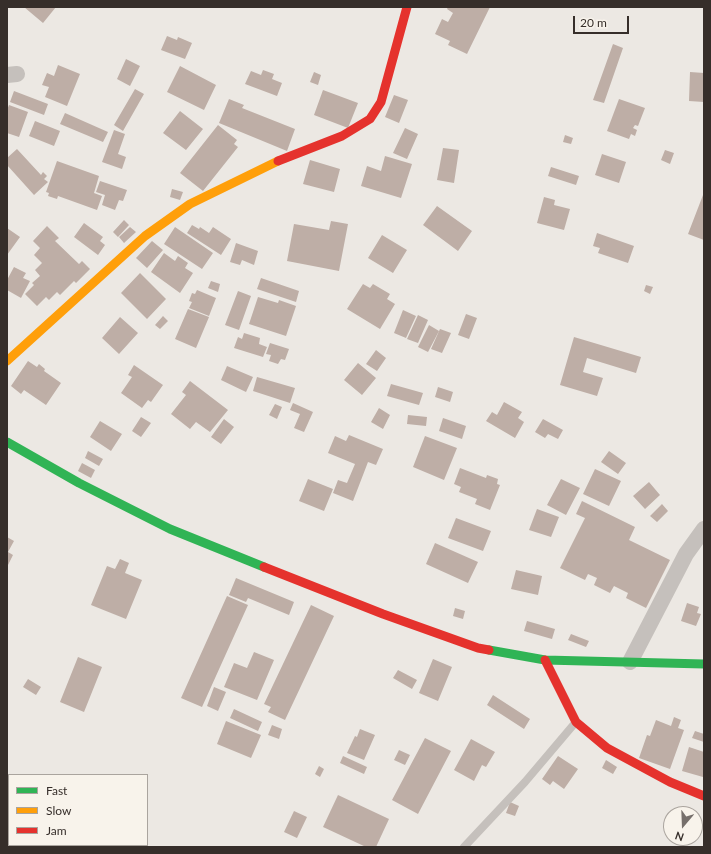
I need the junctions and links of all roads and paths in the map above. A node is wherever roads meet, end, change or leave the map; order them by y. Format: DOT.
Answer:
graph roads {
  1 [pos="407,7"];
  2 [pos="7,360"];
  3 [pos="7,442"];
  4 [pos="704,529"];
  5 [pos="545,660"];
  6 [pos="630,662"];
  7 [pos="704,664"];
  8 [pos="576,722"];
  9 [pos="704,796"];
  10 [pos="464,847"];
  1 -- 2 [label="street"];
  3 -- 5 [label="street"];
  4 -- 6 [label="street"];
  5 -- 6 [label="street"];
  5 -- 8 [label="street"];
  6 -- 7 [label="street"];
  8 -- 9 [label="street"];
  8 -- 10 [label="lane"];
}
